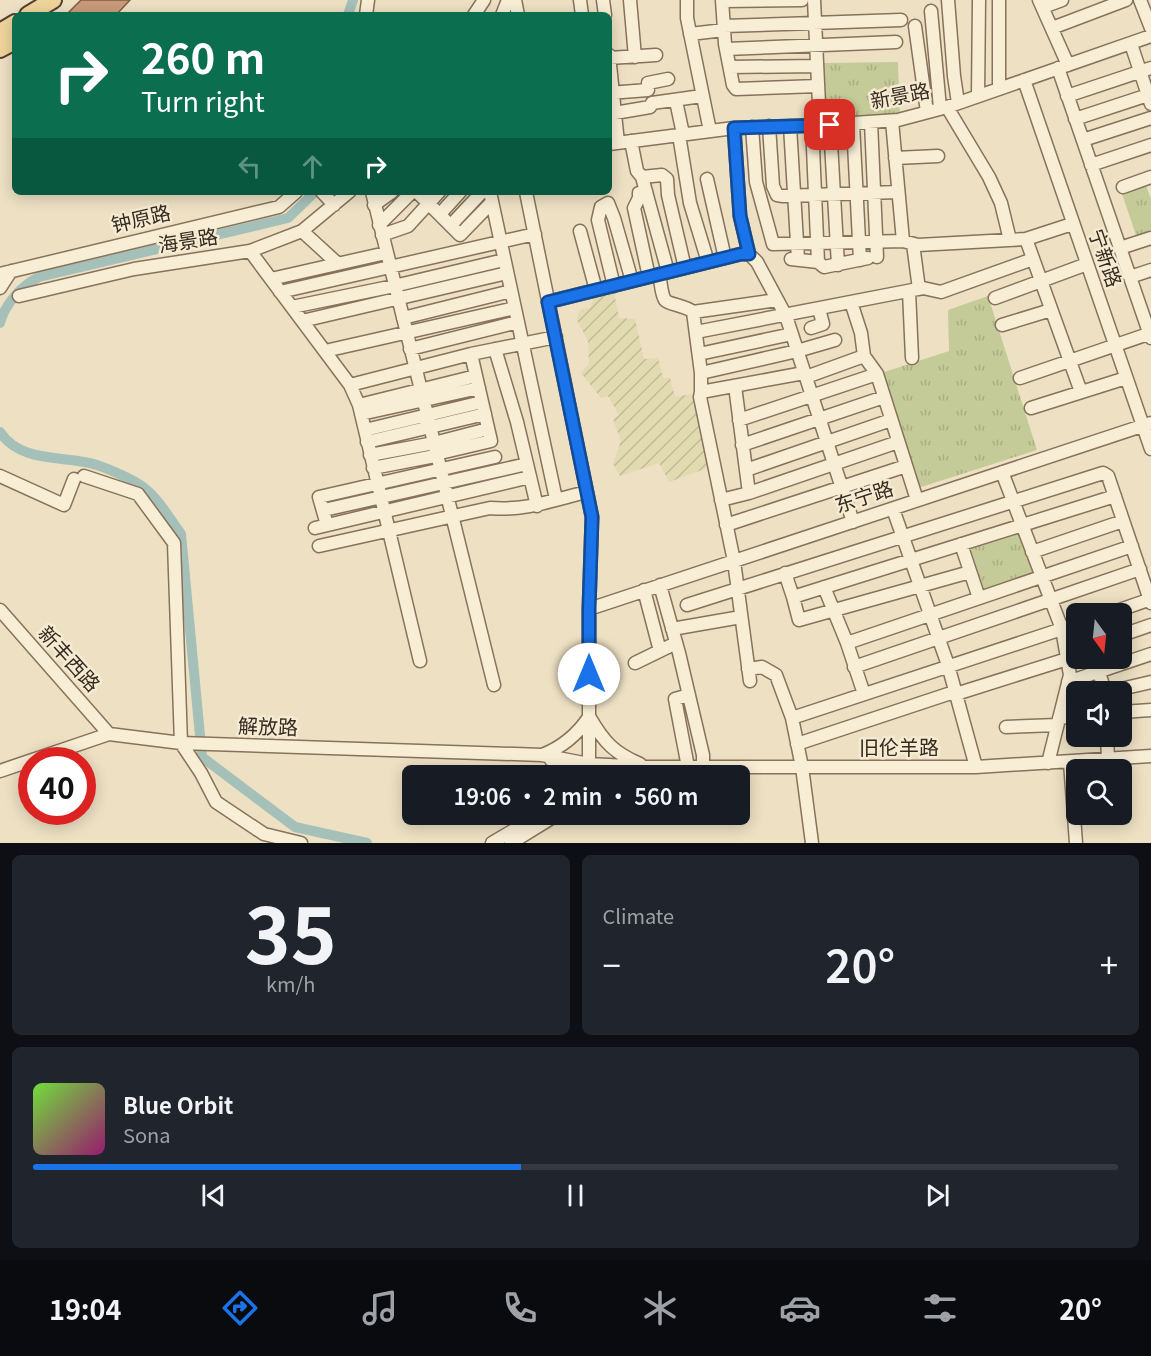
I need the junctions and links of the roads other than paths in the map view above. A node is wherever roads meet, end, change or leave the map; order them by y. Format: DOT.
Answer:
graph roads {
  1 [pos="53,0"];
  2 [pos="65,0"];
  3 [pos="630,0"];
  4 [pos="687,0"];
  5 [pos="802,0"];
  6 [pos="814,0"];
  7 [pos="948,0"];
  8 [pos="979,0"];
  9 [pos="999,0"];
  10 [pos="1062,0"];
  11 [pos="1126,0"];
  12 [pos="1140,0"];
  13 [pos="722,1"];
  14 [pos="1041,4"];
  15 [pos="931,11"];
  16 [pos="33,12"];
  17 [pos="51,12"];
  18 [pos="901,20"];
  19 [pos="815,23"];
  20 [pos="915,26"];
  21 [pos="724,28"];
  22 [pos="1052,28"];
  23 [pos="1151,28"];
  24 [pos="690,34"];
  25 [pos="1151,36"];
  26 [pos="896,42"];
  27 [pos="1131,44"];
  28 [pos="816,45"];
  29 [pos="726,49"];
  30 [pos="656,55"];
  31 [pos="612,57"];
  32 [pos="635,57"];
  33 [pos="817,66"];
  34 [pos="730,67"];
  35 [pos="1063,67"];
  36 [pos="1146,70"];
  37 [pos="668,79"];
  38 [pos="1024,80"];
  39 [pos="818,86"];
  40 [pos="999,88"];
  41 [pos="612,93"];
  42 [pos="702,96"];
  43 [pos="978,96"];
  44 [pos="1067,96"];
  45 [pos="1150,97"];
  46 [pos="676,101"];
  47 [pos="949,106"];
  48 [pos="927,112"];
  49 [pos="612,113"];
  50 [pos="1151,118"];
  51 [pos="1075,119"];
  52 [pos="892,121"];
  53 [pos="871,122"];
  54 [pos="853,124"];
  55 [pos="820,125"];
  56 [pos="769,126"];
  57 [pos="790,126"];
  58 [pos="752,127"];
  59 [pos="734,128"];
  60 [pos="710,131"];
  61 [pos="681,135"];
  62 [pos="1083,140"];
  63 [pos="631,141"];
  64 [pos="613,144"];
  65 [pos="1151,145"];
  66 [pos="938,156"];
  67 [pos="896,158"];
  68 [pos="1091,165"];
  69 [pos="642,177"];
  70 [pos="1151,177"];
  71 [pos="706,179"];
  72 [pos="1123,187"];
  73 [pos="645,191"];
  74 [pos="898,192"];
  75 [pos="874,193"];
  76 [pos="834,194"];
  77 [pos="856,194"];
  78 [pos="293,195"];
  79 [pos="325,195"];
  80 [pos="346,195"];
  81 [pos="410,195"];
  82 [pos="420,195"];
  83 [pos="436,195"];
  84 [pos="457,195"];
  85 [pos="479,195"];
  86 [pos="527,195"];
  87 [pos="815,195"];
  88 [pos="794,196"];
  89 [pos="491,197"];
  90 [pos="373,198"];
  91 [pos="429,203"];
  92 [pos="334,205"];
  93 [pos="440,214"];
  94 [pos="635,214"];
  95 [pos="615,219"];
  96 [pos="1072,224"];
  97 [pos="451,225"];
  98 [pos="381,230"];
  99 [pos="302,231"];
  100 [pos="580,231"];
  101 [pos="534,234"];
  102 [pos="1151,238"];
  103 [pos="1026,239"];
  104 [pos="1010,240"];
  105 [pos="500,241"];
  106 [pos="837,242"];
  107 [pos="859,242"];
  108 [pos="876,242"];
  109 [pos="908,242"];
  110 [pos="797,243"];
  111 [pos="818,243"];
  112 [pos="1120,248"];
  113 [pos="250,251"];
  114 [pos="386,253"];
  115 [pos="749,254"];
  116 [pos="725,258"];
  117 [pos="1033,259"];
  118 [pos="504,260"];
  119 [pos="860,260"];
  120 [pos="708,262"];
  121 [pos="818,262"];
  122 [pos="337,263"];
  123 [pos="1087,264"];
  124 [pos="838,265"];
  125 [pos="390,268"];
  126 [pos="685,268"];
  127 [pos="1151,270"];
  128 [pos="5,273"];
  129 [pos="507,273"];
  130 [pos="659,274"];
  131 [pos="1130,277"];
  132 [pos="271,279"];
  133 [pos="632,281"];
  134 [pos="1041,281"];
  135 [pos="394,286"];
  136 [pos="614,286"];
  137 [pos="0,288"];
  138 [pos="596,290"];
  139 [pos="914,290"];
  140 [pos="511,291"];
  141 [pos="280,292"];
  142 [pos="19,297"];
  143 [pos="995,298"];
  144 [pos="398,300"];
  145 [pos="777,300"];
  146 [pos="1145,301"];
  147 [pos="548,302"];
  148 [pos="851,303"];
  149 [pos="292,307"];
  150 [pos="514,308"];
  151 [pos="819,309"];
  152 [pos="1051,310"];
  153 [pos="693,312"];
  154 [pos="786,316"];
  155 [pos="403,318"];
  156 [pos="302,321"];
  157 [pos="518,322"];
  158 [pos="1002,325"];
  159 [pos="811,328"];
  160 [pos="696,332"];
  161 [pos="407,334"];
  162 [pos="792,334"];
  163 [pos="1150,335"];
  164 [pos="556,337"];
  165 [pos="835,340"];
  166 [pos="522,344"];
  167 [pos="1115,344"];
  168 [pos="410,348"];
  169 [pos="495,350"];
  170 [pos="325,351"];
  171 [pos="797,351"];
  172 [pos="471,354"];
  173 [pos="699,354"];
  174 [pos="864,356"];
  175 [pos="912,358"];
  176 [pos="1070,362"];
  177 [pos="415,368"];
  178 [pos="701,373"];
  179 [pos="877,374"];
  180 [pos="805,375"];
  181 [pos="1020,378"];
  182 [pos="1126,378"];
  183 [pos="478,382"];
  184 [pos="350,385"];
  185 [pos="735,386"];
  186 [pos="701,392"];
  187 [pos="1081,392"];
  188 [pos="422,396"];
  189 [pos="812,396"];
  190 [pos="884,397"];
  191 [pos="484,408"];
  192 [pos="1031,408"];
  193 [pos="360,409"];
  194 [pos="819,418"];
  195 [pos="739,420"];
  196 [pos="891,420"];
  197 [pos="429,422"];
  198 [pos="1147,425"];
  199 [pos="366,436"];
  200 [pos="827,442"];
  201 [pos="898,442"];
  202 [pos="742,444"];
  203 [pos="435,448"];
  204 [pos="1151,449"];
  205 [pos="495,457"];
  206 [pos="372,461"];
  207 [pos="527,464"];
  208 [pos="834,464"];
  209 [pos="906,466"];
  210 [pos="440,469"];
  211 [pos="746,470"];
  212 [pos="1002,472"];
  213 [pos="0,476"];
  214 [pos="530,477"];
  215 [pos="377,483"];
  216 [pos="444,483"];
  217 [pos="842,487"];
  218 [pos="587,492"];
  219 [pos="749,493"];
  220 [pos="1115,496"];
  221 [pos="380,497"];
  222 [pos="447,497"];
  223 [pos="556,499"];
  224 [pos="721,500"];
  225 [pos="917,501"];
  226 [pos="1013,501"];
  227 [pos="537,506"];
  228 [pos="893,508"];
  229 [pos="324,510"];
  230 [pos="383,511"];
  231 [pos="452,516"];
  232 [pos="1123,521"];
  233 [pos="853,522"];
  234 [pos="726,525"];
  235 [pos="1022,525"];
  236 [pos="388,530"];
  237 [pos="902,536"];
  238 [pos="961,544"];
  239 [pos="320,546"];
  240 [pos="1132,546"];
  241 [pos="1032,552"];
  242 [pos="911,560"];
  243 [pos="734,561"];
  244 [pos="1140,569"];
  245 [pos="970,572"];
  246 [pos="785,573"];
  247 [pos="1042,577"];
  248 [pos="660,585"];
  249 [pos="824,587"];
  250 [pos="921,587"];
  251 [pos="737,588"];
  252 [pos="644,590"];
  253 [pos="793,597"];
  254 [pos="979,598"];
  255 [pos="1051,600"];
  256 [pos="1151,600"];
  257 [pos="687,605"];
  258 [pos="1132,606"];
  259 [pos="0,609"];
  260 [pos="589,609"];
  261 [pos="834,610"];
  262 [pos="930,614"];
  263 [pos="741,617"];
  264 [pos="1151,626"];
  265 [pos="1066,628"];
  266 [pos="672,629"];
  267 [pos="1062,629"];
  268 [pos="1132,632"];
  269 [pos="938,638"];
  270 [pos="847,642"];
  271 [pos="1066,642"];
  272 [pos="676,643"];
  273 [pos="660,651"];
  274 [pos="1151,654"];
  275 [pos="1066,655"];
  276 [pos="420,661"];
  277 [pos="634,663"];
  278 [pos="948,665"];
  279 [pos="854,667"];
  280 [pos="1099,672"];
  281 [pos="1071,681"];
  282 [pos="1102,681"];
  283 [pos="1151,682"];
  284 [pos="494,685"];
  285 [pos="1132,686"];
  286 [pos="1066,690"];
  287 [pos="688,694"];
  288 [pos="864,694"];
  289 [pos="956,694"];
  290 [pos="1151,710"];
  291 [pos="1132,711"];
  292 [pos="589,717"];
  293 [pos="792,718"];
  294 [pos="1066,719"];
  295 [pos="1058,721"];
  296 [pos="1006,727"];
  297 [pos="109,734"];
  298 [pos="181,743"];
  299 [pos="797,744"];
  300 [pos="1107,747"];
  301 [pos="542,755"];
  302 [pos="1151,756"];
  303 [pos="1108,759"];
  304 [pos="1066,762"];
  305 [pos="1048,763"];
  306 [pos="561,765"];
  307 [pos="571,765"];
  308 [pos="586,765"];
  309 [pos="642,765"];
  310 [pos="688,765"];
  311 [pos="703,765"];
  312 [pos="750,767"];
  313 [pos="802,767"];
  314 [pos="976,767"];
  315 [pos="0,771"];
  316 [pos="523,825"];
  317 [pos="541,825"];
  318 [pos="1075,825"];
  319 [pos="301,843"];
  320 [pos="492,843"];
  321 [pos="512,843"];
  322 [pos="812,843"];
  323 [pos="1076,843"];
  1 -- 16 [label="main road"];
  2 -- 17 [label="main road"];
  3 -- 32 [label="street"];
  4 -- 24 [label="street"];
  5 -- 13 [label="street"];
  6 -- 19 [label="street"];
  7 -- 47 [label="street"];
  8 -- 43 [label="street"];
  9 -- 40 [label="street"];
  10 -- 14 [label="street"];
  11 -- 22 [label="street"];
  12 -- 23 [label="street"];
  13 -- 21 [label="street"];
  14 -- 22 [label="street"];
  15 -- 47 [label="street"];
  18 -- 19 [label="street"];
  19 -- 21 [label="street"];
  19 -- 28 [label="street"];
  20 -- 48 [label="street"];
  21 -- 24 [label="street"];
  21 -- 29 [label="street"];
  22 -- 35 [label="street"];
  24 -- 42 [label="street"];
  25 -- 27 [label="street, 新景路"];
  26 -- 28 [label="street"];
  27 -- 35 [label="street, 新景路"];
  27 -- 36 [label="street"];
  28 -- 29 [label="street"];
  28 -- 33 [label="street"];
  29 -- 34 [label="street"];
  30 -- 32 [label="street"];
  31 -- 32 [label="street"];
  33 -- 34 [label="street"];
  33 -- 39 [label="street"];
  34 -- 39 [label="street"];
  35 -- 38 [label="street, 新景路"];
  35 -- 44 [label="street"];
  36 -- 44 [label="street"];
  36 -- 45 [label="street"];
  37 -- 41 [label="street"];
  38 -- 40 [label="street, 新景路"];
  38 -- 96 [label="street, 宁新路"];
  39 -- 55 [label="street"];
  40 -- 43 [label="street, 新景路"];
  42 -- 46 [label="street"];
  42 -- 60 [label="street"];
  43 -- 47 [label="street, 新景路"];
  44 -- 51 [label="street"];
  45 -- 51 [label="street"];
  46 -- 49 [label="street"];
  46 -- 61 [label="street"];
  47 -- 48 [label="street, 新景路"];
  47 -- 104 [label="street"];
  48 -- 52 [label="street, 新景路"];
  49 -- 64 [label="street"];
  50 -- 62 [label="street"];
  51 -- 62 [label="street"];
  52 -- 53 [label="street, 新景路"];
  52 -- 67 [label="street"];
  53 -- 54 [label="street, 新景路"];
  53 -- 75 [label="street"];
  54 -- 55 [label="street, 新景路"];
  54 -- 77 [label="street"];
  55 -- 57 [label="street, 新景路"];
  55 -- 76 [label="street"];
  55 -- 87 [label="street"];
  56 -- 57 [label="street, 新景路"];
  56 -- 58 [label="street, 新景路"];
  56 -- 88 [label="street"];
  57 -- 88 [label="street"];
  58 -- 59 [label="street, 新景路"];
  58 -- 110 [label="street"];
  59 -- 60 [label="street, 新景路"];
  59 -- 115 [label="street"];
  60 -- 61 [label="street, 新景路"];
  61 -- 63 [label="street, 新景路"];
  61 -- 120 [label="street"];
  62 -- 68 [label="street"];
  63 -- 64 [label="street, 新景路"];
  63 -- 69 [label="street"];
  65 -- 68 [label="street"];
  66 -- 67 [label="street"];
  67 -- 74 [label="street"];
  68 -- 112 [label="street"];
  69 -- 73 [label="street"];
  69 -- 126 [label="street"];
  70 -- 72 [label="street"];
  71 -- 116 [label="street"];
  73 -- 94 [label="street"];
  73 -- 130 [label="street"];
  74 -- 75 [label="street"];
  74 -- 109 [label="street"];
  75 -- 77 [label="street"];
  75 -- 108 [label="street"];
  76 -- 77 [label="street"];
  76 -- 87 [label="street"];
  76 -- 106 [label="street"];
  77 -- 107 [label="street"];
  78 -- 128 [label="street, 钟原路"];
  79 -- 92 [label="street"];
  80 -- 92 [label="street, 海景路"];
  81 -- 98 [label="street"];
  82 -- 91 [label="street"];
  83 -- 91 [label="street"];
  84 -- 93 [label="street"];
  85 -- 97 [label="street"];
  86 -- 101 [label="street"];
  87 -- 88 [label="street"];
  87 -- 111 [label="street"];
  88 -- 110 [label="street"];
  89 -- 97 [label="street"];
  89 -- 105 [label="street"];
  90 -- 98 [label="street"];
  91 -- 93 [label="street"];
  91 -- 98 [label="street"];
  92 -- 99 [label="street, 海景路"];
  93 -- 97 [label="street"];
  94 -- 95 [label="street"];
  94 -- 130 [label="street"];
  95 -- 133 [label="street"];
  95 -- 136 [label="street"];
  96 -- 103 [label="street"];
  96 -- 123 [label="street, 宁新路"];
  98 -- 114 [label="street"];
  99 -- 113 [label="street, 海景路"];
  99 -- 122 [label="street"];
  100 -- 138 [label="street"];
  101 -- 105 [label="street"];
  101 -- 147 [label="street"];
  102 -- 112 [label="street"];
  103 -- 104 [label="street"];
  103 -- 117 [label="street"];
  104 -- 109 [label="street"];
  105 -- 118 [label="street"];
  105 -- 125 [label="street"];
  106 -- 107 [label="street"];
  106 -- 111 [label="street"];
  106 -- 124 [label="street"];
  107 -- 108 [label="street"];
  107 -- 119 [label="street"];
  108 -- 109 [label="street"];
  108 -- 119 [label="street"];
  109 -- 139 [label="street"];
  110 -- 111 [label="street"];
  110 -- 121 [label="street"];
  111 -- 121 [label="street"];
  112 -- 131 [label="street"];
  113 -- 132 [label="street"];
  113 -- 142 [label="street, 海景路"];
  114 -- 122 [label="street"];
  114 -- 125 [label="street"];
  115 -- 116 [label="street"];
  115 -- 145 [label="street"];
  116 -- 120 [label="street"];
  117 -- 134 [label="street"];
  117 -- 139 [label="street"];
  118 -- 129 [label="street"];
  118 -- 135 [label="street"];
  119 -- 124 [label="street"];
  120 -- 126 [label="street"];
  121 -- 124 [label="street"];
  122 -- 132 [label="street"];
  123 -- 134 [label="street"];
  123 -- 167 [label="street, 宁新路"];
  125 -- 135 [label="street"];
  125 -- 141 [label="street"];
  126 -- 130 [label="street"];
  127 -- 131 [label="street"];
  128 -- 137 [label="street, 钟原路"];
  129 -- 140 [label="street"];
  129 -- 144 [label="street"];
  130 -- 133 [label="street"];
  130 -- 153 [label="street"];
  131 -- 146 [label="street"];
  132 -- 141 [label="street"];
  133 -- 136 [label="street"];
  134 -- 143 [label="street"];
  134 -- 152 [label="street"];
  135 -- 144 [label="street"];
  135 -- 149 [label="street"];
  136 -- 138 [label="street"];
  138 -- 147 [label="street"];
  139 -- 148 [label="street"];
  139 -- 175 [label="street"];
  140 -- 150 [label="street"];
  140 -- 155 [label="street"];
  141 -- 149 [label="street"];
  144 -- 155 [label="street"];
  144 -- 156 [label="street"];
  145 -- 153 [label="street"];
  145 -- 154 [label="street"];
  146 -- 163 [label="street"];
  147 -- 164 [label="street"];
  148 -- 151 [label="street"];
  148 -- 174 [label="street"];
  149 -- 156 [label="street"];
  150 -- 157 [label="street"];
  150 -- 161 [label="street"];
  151 -- 154 [label="street"];
  151 -- 159 [label="street"];
  152 -- 158 [label="street"];
  152 -- 176 [label="street"];
  153 -- 160 [label="street"];
  154 -- 160 [label="street"];
  154 -- 162 [label="street"];
  155 -- 161 [label="street"];
  156 -- 170 [label="street"];
  157 -- 166 [label="street"];
  157 -- 168 [label="street"];
  160 -- 173 [label="street"];
  161 -- 168 [label="street"];
  161 -- 170 [label="street"];
  162 -- 171 [label="street"];
  162 -- 173 [label="street"];
  163 -- 167 [label="street"];
  164 -- 166 [label="street"];
  164 -- 218 [label="street"];
  165 -- 171 [label="street"];
  166 -- 169 [label="street"];
  166 -- 223 [label="street"];
  167 -- 176 [label="street"];
  167 -- 182 [label="street, 宁新路"];
  168 -- 177 [label="street"];
  169 -- 172 [label="street"];
  169 -- 207 [label="street"];
  170 -- 184 [label="street"];
  171 -- 178 [label="street"];
  171 -- 180 [label="street"];
  172 -- 177 [label="street"];
  172 -- 183 [label="street"];
  173 -- 178 [label="street"];
  174 -- 179 [label="street"];
  174 -- 180 [label="street"];
  176 -- 181 [label="street"];
  176 -- 187 [label="street"];
  177 -- 184 [label="street"];
  177 -- 188 [label="street"];
  178 -- 186 [label="street"];
  179 -- 189 [label="street"];
  179 -- 190 [label="street"];
  180 -- 185 [label="street"];
  180 -- 189 [label="street"];
  182 -- 187 [label="street"];
  182 -- 198 [label="street, 宁新路"];
  183 -- 188 [label="street"];
  183 -- 191 [label="street"];
  184 -- 193 [label="street"];
  185 -- 186 [label="street"];
  185 -- 195 [label="street"];
  186 -- 224 [label="street"];
  187 -- 192 [label="street"];
  188 -- 193 [label="street"];
  188 -- 197 [label="street"];
  189 -- 194 [label="street"];
  189 -- 195 [label="street"];
  190 -- 194 [label="street"];
  190 -- 196 [label="street"];
  191 -- 197 [label="street"];
  191 -- 203 [label="street"];
  193 -- 199 [label="street"];
  194 -- 200 [label="street"];
  194 -- 202 [label="street"];
  195 -- 202 [label="street"];
  196 -- 200 [label="street"];
  196 -- 201 [label="street"];
  197 -- 199 [label="street"];
  197 -- 203 [label="street"];
  198 -- 204 [label="street, 宁新路"];
  198 -- 212 [label="street, 东宁路"];
  199 -- 206 [label="street"];
  200 -- 208 [label="street"];
  200 -- 211 [label="street"];
  201 -- 208 [label="street"];
  201 -- 209 [label="street"];
  202 -- 211 [label="street"];
  203 -- 206 [label="street"];
  203 -- 210 [label="street"];
  205 -- 210 [label="street"];
  206 -- 215 [label="street"];
  207 -- 214 [label="street"];
  207 -- 216 [label="street"];
  208 -- 217 [label="street"];
  208 -- 219 [label="street"];
  209 -- 217 [label="street"];
  209 -- 225 [label="street"];
  210 -- 215 [label="street"];
  210 -- 216 [label="street"];
  211 -- 219 [label="street"];
  212 -- 225 [label="street, 东宁路"];
  212 -- 226 [label="street"];
  213 -- 298 [label="street"];
  214 -- 222 [label="street"];
  214 -- 227 [label="street"];
  215 -- 221 [label="street"];
  215 -- 229 [label="street"];
  216 -- 221 [label="street"];
  216 -- 222 [label="street"];
  217 -- 233 [label="street"];
  217 -- 234 [label="street"];
  218 -- 223 [label="street"];
  218 -- 260 [label="street"];
  219 -- 224 [label="street"];
  220 -- 226 [label="street"];
  220 -- 232 [label="street"];
  220 -- 235 [label="street"];
  221 -- 229 [label="street"];
  221 -- 230 [label="street"];
  222 -- 230 [label="street"];
  222 -- 231 [label="street"];
  223 -- 227 [label="street"];
  224 -- 234 [label="street"];
  225 -- 228 [label="street, 东宁路"];
  226 -- 235 [label="street"];
  226 -- 237 [label="street"];
  227 -- 231 [label="street"];
  228 -- 233 [label="street, 东宁路"];
  228 -- 237 [label="street"];
  229 -- 230 [label="street"];
  230 -- 236 [label="street"];
  231 -- 236 [label="street"];
  231 -- 284 [label="street"];
  232 -- 240 [label="street"];
  232 -- 241 [label="street"];
  233 -- 243 [label="street, 东宁路"];
  234 -- 243 [label="street"];
  235 -- 238 [label="street"];
  235 -- 241 [label="street"];
  236 -- 239 [label="street"];
  236 -- 276 [label="street"];
  237 -- 242 [label="street"];
  237 -- 246 [label="street"];
  238 -- 242 [label="street"];
  238 -- 245 [label="street"];
  240 -- 244 [label="street"];
  240 -- 247 [label="street"];
  241 -- 247 [label="street"];
  242 -- 249 [label="street"];
  242 -- 250 [label="street"];
  243 -- 248 [label="street, 东宁路"];
  243 -- 251 [label="street"];
  244 -- 255 [label="street"];
  244 -- 256 [label="street"];
  245 -- 250 [label="street"];
  245 -- 254 [label="street"];
  246 -- 251 [label="street"];
  246 -- 253 [label="street"];
  247 -- 254 [label="street"];
  247 -- 255 [label="street"];
  248 -- 252 [label="street, 东宁路"];
  248 -- 266 [label="street"];
  249 -- 253 [label="street"];
  249 -- 261 [label="street"];
  250 -- 261 [label="street"];
  250 -- 262 [label="street"];
  251 -- 257 [label="street"];
  251 -- 263 [label="street"];
  252 -- 260 [label="street, 东宁路"];
  252 -- 273 [label="street"];
  253 -- 261 [label="street"];
  254 -- 262 [label="street"];
  255 -- 267 [label="street"];
  255 -- 269 [label="street"];
  256 -- 258 [label="street"];
  259 -- 297 [label="street, 新丰西路"];
  260 -- 292 [label="street"];
  261 -- 270 [label="street"];
  262 -- 269 [label="street"];
  262 -- 270 [label="street"];
  263 -- 266 [label="street"];
  263 -- 293 [label="street"];
  264 -- 268 [label="street"];
  265 -- 267 [label="street"];
  266 -- 272 [label="street"];
  267 -- 271 [label="street"];
  267 -- 278 [label="street"];
  269 -- 278 [label="street"];
  269 -- 279 [label="street"];
  270 -- 279 [label="street"];
  272 -- 273 [label="street"];
  272 -- 287 [label="street"];
  273 -- 277 [label="street"];
  274 -- 280 [label="street"];
  275 -- 289 [label="street"];
  278 -- 288 [label="street"];
  278 -- 289 [label="street"];
  279 -- 288 [label="street"];
  280 -- 281 [label="street"];
  280 -- 282 [label="street"];
  283 -- 285 [label="street"];
  286 -- 295 [label="street"];
  287 -- 310 [label="street"];
  287 -- 311 [label="street"];
  288 -- 293 [label="street"];
  289 -- 299 [label="street"];
  289 -- 314 [label="street"];
  290 -- 291 [label="street"];
  292 -- 301 [label="street"];
  292 -- 308 [label="street"];
  292 -- 309 [label="street"];
  293 -- 299 [label="street"];
  294 -- 295 [label="street"];
  295 -- 296 [label="street"];
  295 -- 305 [label="street"];
  297 -- 298 [label="street, 解放路"];
  297 -- 315 [label="street, 解放路"];
  298 -- 301 [label="street, 解放路"];
  298 -- 319 [label="street"];
  299 -- 313 [label="street"];
  300 -- 303 [label="street"];
  301 -- 306 [label="street"];
  301 -- 307 [label="street, 解放路"];
  302 -- 303 [label="street, 旧伦羊路"];
  304 -- 305 [label="street, 旧伦羊路"];
  305 -- 314 [label="street, 旧伦羊路"];
  312 -- 313 [label="street, 旧伦羊路"];
  313 -- 314 [label="street, 旧伦羊路"];
  313 -- 322 [label="street"];
  316 -- 320 [label="street"];
  317 -- 321 [label="street"];
  318 -- 323 [label="street"];
}
